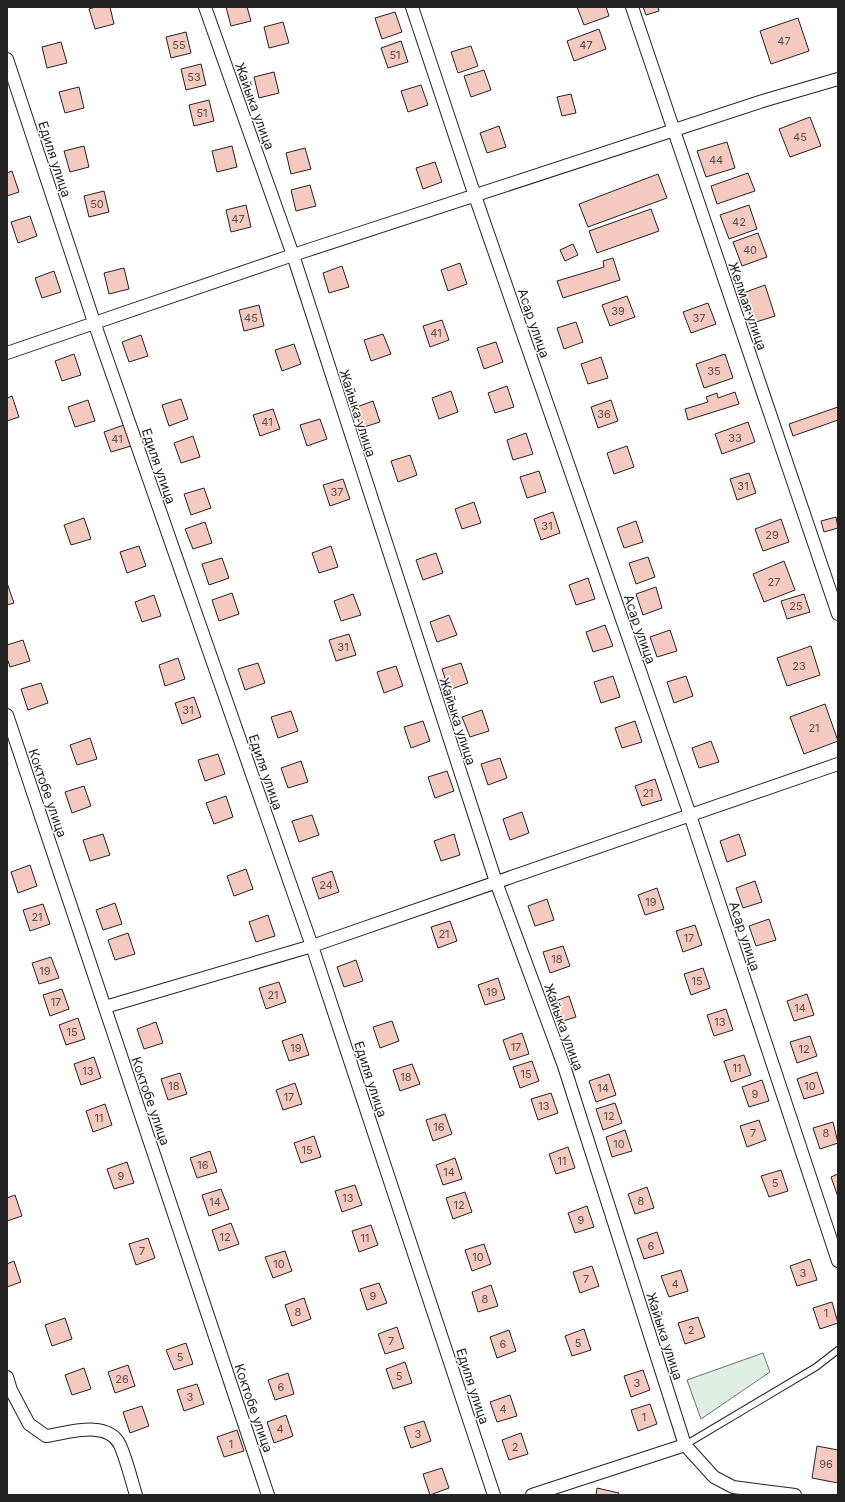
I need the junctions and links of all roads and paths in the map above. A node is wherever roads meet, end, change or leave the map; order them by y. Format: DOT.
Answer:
graph roads {
  1 [pos="205,7"];
  2 [pos="412,7"];
  3 [pos="632,7"];
  4 [pos="7,59"];
  5 [pos="838,79"];
  6 [pos="674,131"];
  7 [pos="475,196"];
  8 [pos="293,255"];
  9 [pos="94,322"];
  10 [pos="7,353"];
  11 [pos="838,614"];
  12 [pos="7,715"];
  13 [pos="838,764"];
  14 [pos="690,815"];
  15 [pos="496,882"];
  16 [pos="312,946"];
  17 [pos="105,1007"];
  18 [pos="838,1262"];
  19 [pos="838,1350"];
  20 [pos="7,1377"];
  21 [pos="685,1445"];
  22 [pos="136,1495"];
  23 [pos="268,1495"];
  24 [pos="494,1495"];
  25 [pos="532,1495"];
  26 [pos="795,1495"];
  1 -- 8 [label="street, Жайыка улица"];
  2 -- 7 [label="street, Асар улица"];
  3 -- 6 [label="street, Желмая улица"];
  4 -- 9 [label="street, Едиля улица"];
  5 -- 6 [label="street"];
  6 -- 7 [label="street"];
  6 -- 11 [label="street, Желмая улица"];
  7 -- 8 [label="street"];
  7 -- 14 [label="street, Асар улица"];
  8 -- 9 [label="street"];
  8 -- 15 [label="street, Жайыка улица"];
  9 -- 10 [label="street"];
  9 -- 16 [label="street, Едиля улица"];
  12 -- 17 [label="street, Коктобе улица"];
  13 -- 14 [label="street"];
  14 -- 15 [label="street"];
  14 -- 18 [label="street, Асар улица"];
  15 -- 16 [label="street"];
  15 -- 21 [label="street, Жайыка улица"];
  16 -- 17 [label="street"];
  16 -- 24 [label="street, Едиля улица"];
  17 -- 23 [label="street, Коктобе улица"];
  19 -- 21 [label="lane"];
  20 -- 22 [label="street"];
  21 -- 25 [label="street"];
  21 -- 26 [label="street"];
}
